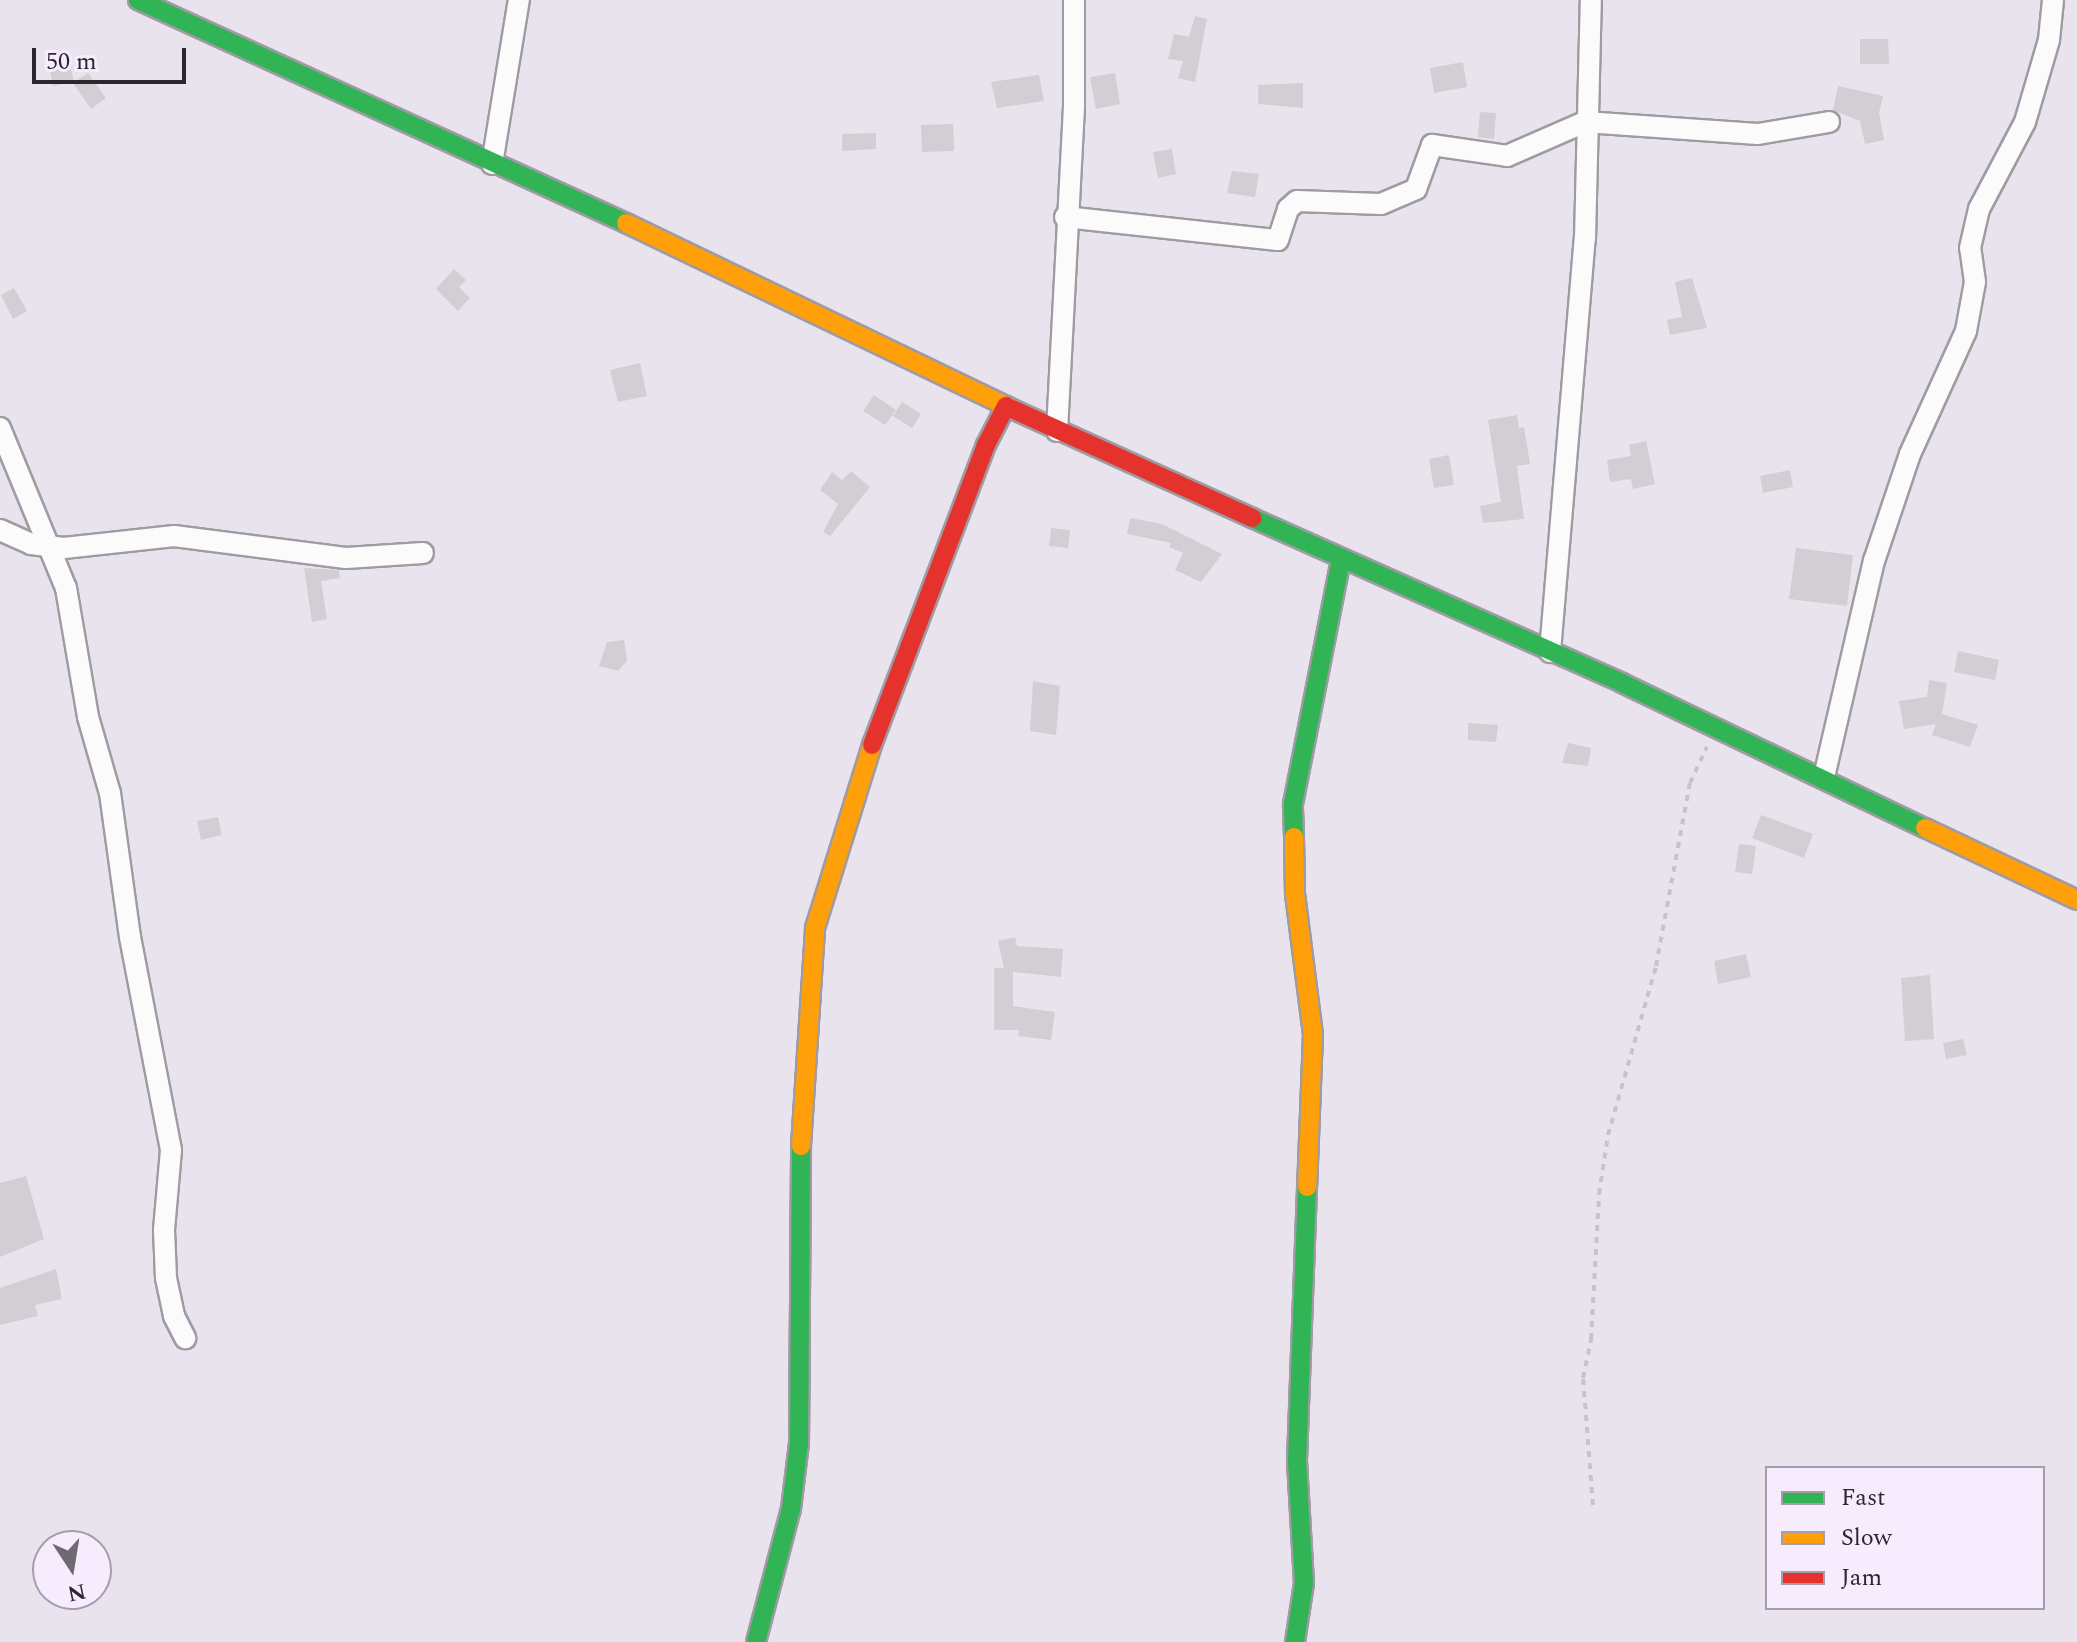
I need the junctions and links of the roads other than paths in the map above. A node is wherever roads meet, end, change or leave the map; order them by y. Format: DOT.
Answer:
graph roads {
  1 [pos="138,0"];
  2 [pos="519,0"];
  3 [pos="1074,0"];
  4 [pos="1591,0"];
  5 [pos="2053,0"];
  6 [pos="1585,122"];
  7 [pos="1829,122"];
  8 [pos="492,164"];
  9 [pos="1065,217"];
  10 [pos="1006,406"];
  11 [pos="0,428"];
  12 [pos="1057,431"];
  13 [pos="0,530"];
  14 [pos="48,546"];
  15 [pos="423,553"];
  16 [pos="1341,560"];
  17 [pos="1550,652"];
  18 [pos="1824,777"];
  19 [pos="2077,900"];
  20 [pos="185,1338"];
  21 [pos="756,1642"];
  22 [pos="1295,1642"];
  1 -- 8 [label="street"];
  2 -- 8 [label="street"];
  3 -- 9 [label="street"];
  4 -- 6 [label="street"];
  5 -- 18 [label="street"];
  6 -- 7 [label="street"];
  6 -- 9 [label="street"];
  6 -- 17 [label="street"];
  8 -- 10 [label="street"];
  9 -- 12 [label="street"];
  10 -- 12 [label="street"];
  10 -- 21 [label="street"];
  11 -- 14 [label="street"];
  12 -- 16 [label="street"];
  13 -- 14 [label="street"];
  14 -- 15 [label="street"];
  14 -- 20 [label="street"];
  16 -- 17 [label="street"];
  16 -- 22 [label="street"];
  17 -- 18 [label="street"];
  18 -- 19 [label="street"];
}
